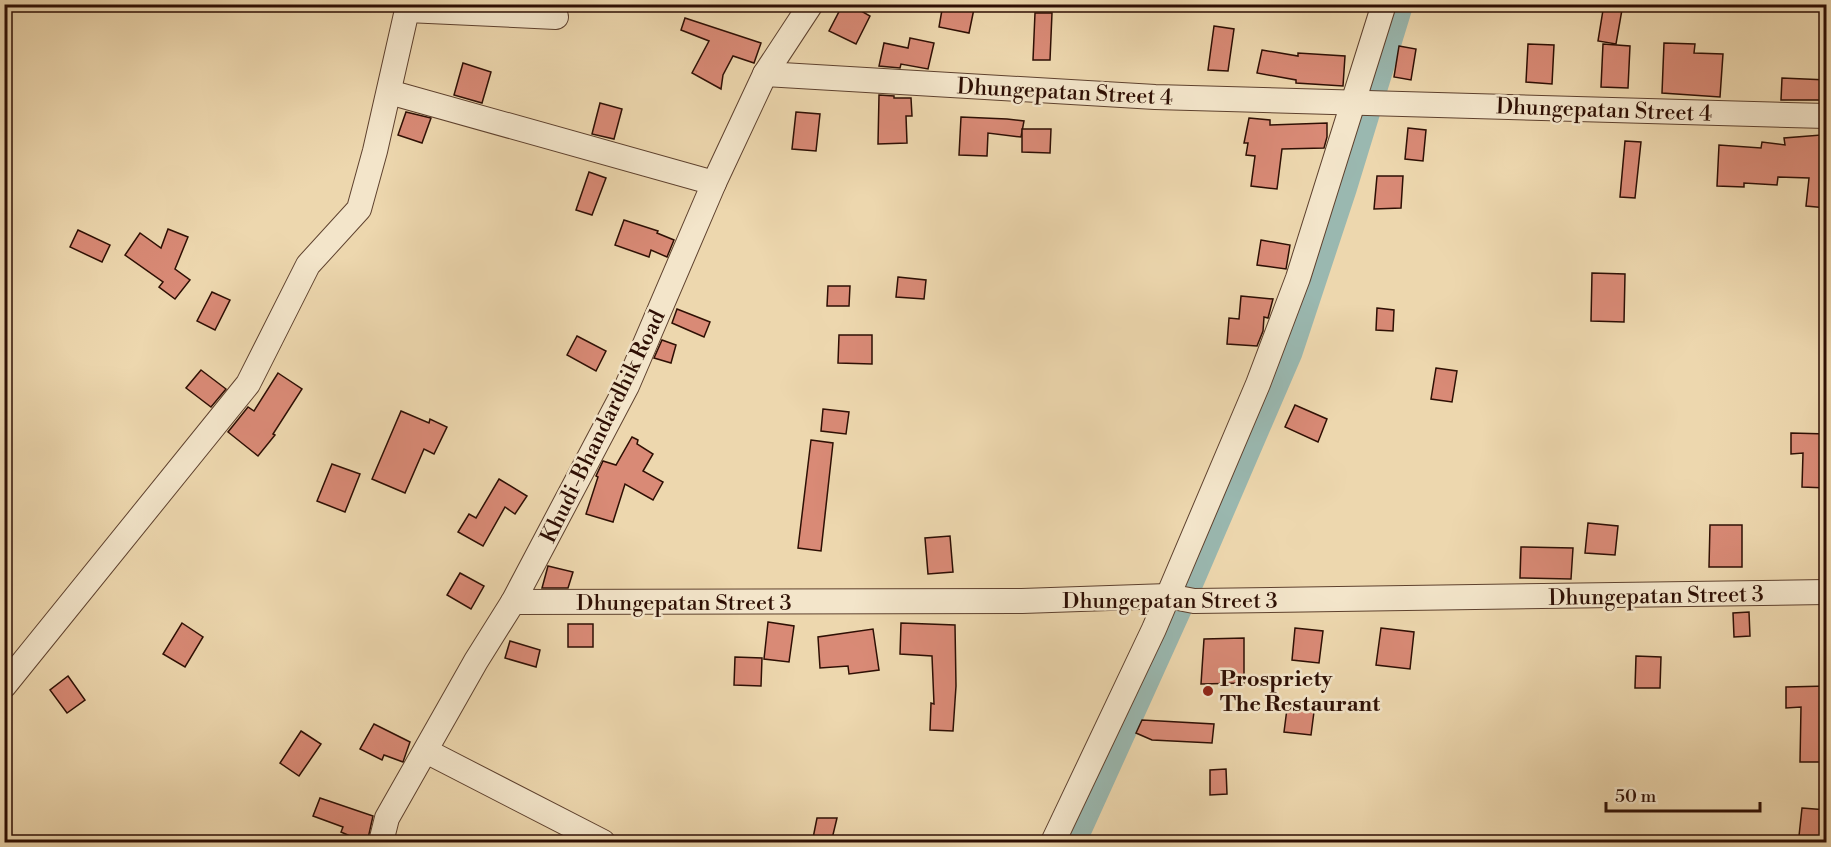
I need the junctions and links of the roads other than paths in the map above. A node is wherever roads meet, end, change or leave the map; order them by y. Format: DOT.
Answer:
graph roads {
  1 [pos="812,4"];
  2 [pos="1384,4"];
  3 [pos="556,17"];
  4 [pos="765,74"];
  5 [pos="389,92"];
  6 [pos="1367,102"];
  7 [pos="1827,116"];
  8 [pos="714,183"];
  9 [pos="1827,592"];
  10 [pos="1168,596"];
  11 [pos="513,602"];
  12 [pos="4,686"];
  13 [pos="426,752"];
  14 [pos="381,843"];
  15 [pos="603,843"];
  16 [pos="1053,843"];
  1 -- 4 [label="street, Khudi-Bhandardhik Road"];
  2 -- 6 [label="street"];
  3 -- 5 [label="street"];
  4 -- 6 [label="street, Dhungepatan Street 4"];
  4 -- 8 [label="street, Khudi-Bhandardhik Road"];
  5 -- 8 [label="street"];
  5 -- 12 [label="street"];
  6 -- 7 [label="street, Dhungepatan Street 4"];
  6 -- 10 [label="street"];
  8 -- 11 [label="street, Khudi-Bhandardhik Road"];
  9 -- 10 [label="street, Dhungepatan Street 3"];
  10 -- 11 [label="street, Dhungepatan Street 3"];
  10 -- 16 [label="street"];
  11 -- 13 [label="street, Khudi-Bhandardhik Road"];
  13 -- 14 [label="street, Khudi-Bhandardhik Road"];
  13 -- 15 [label="street"];
}
